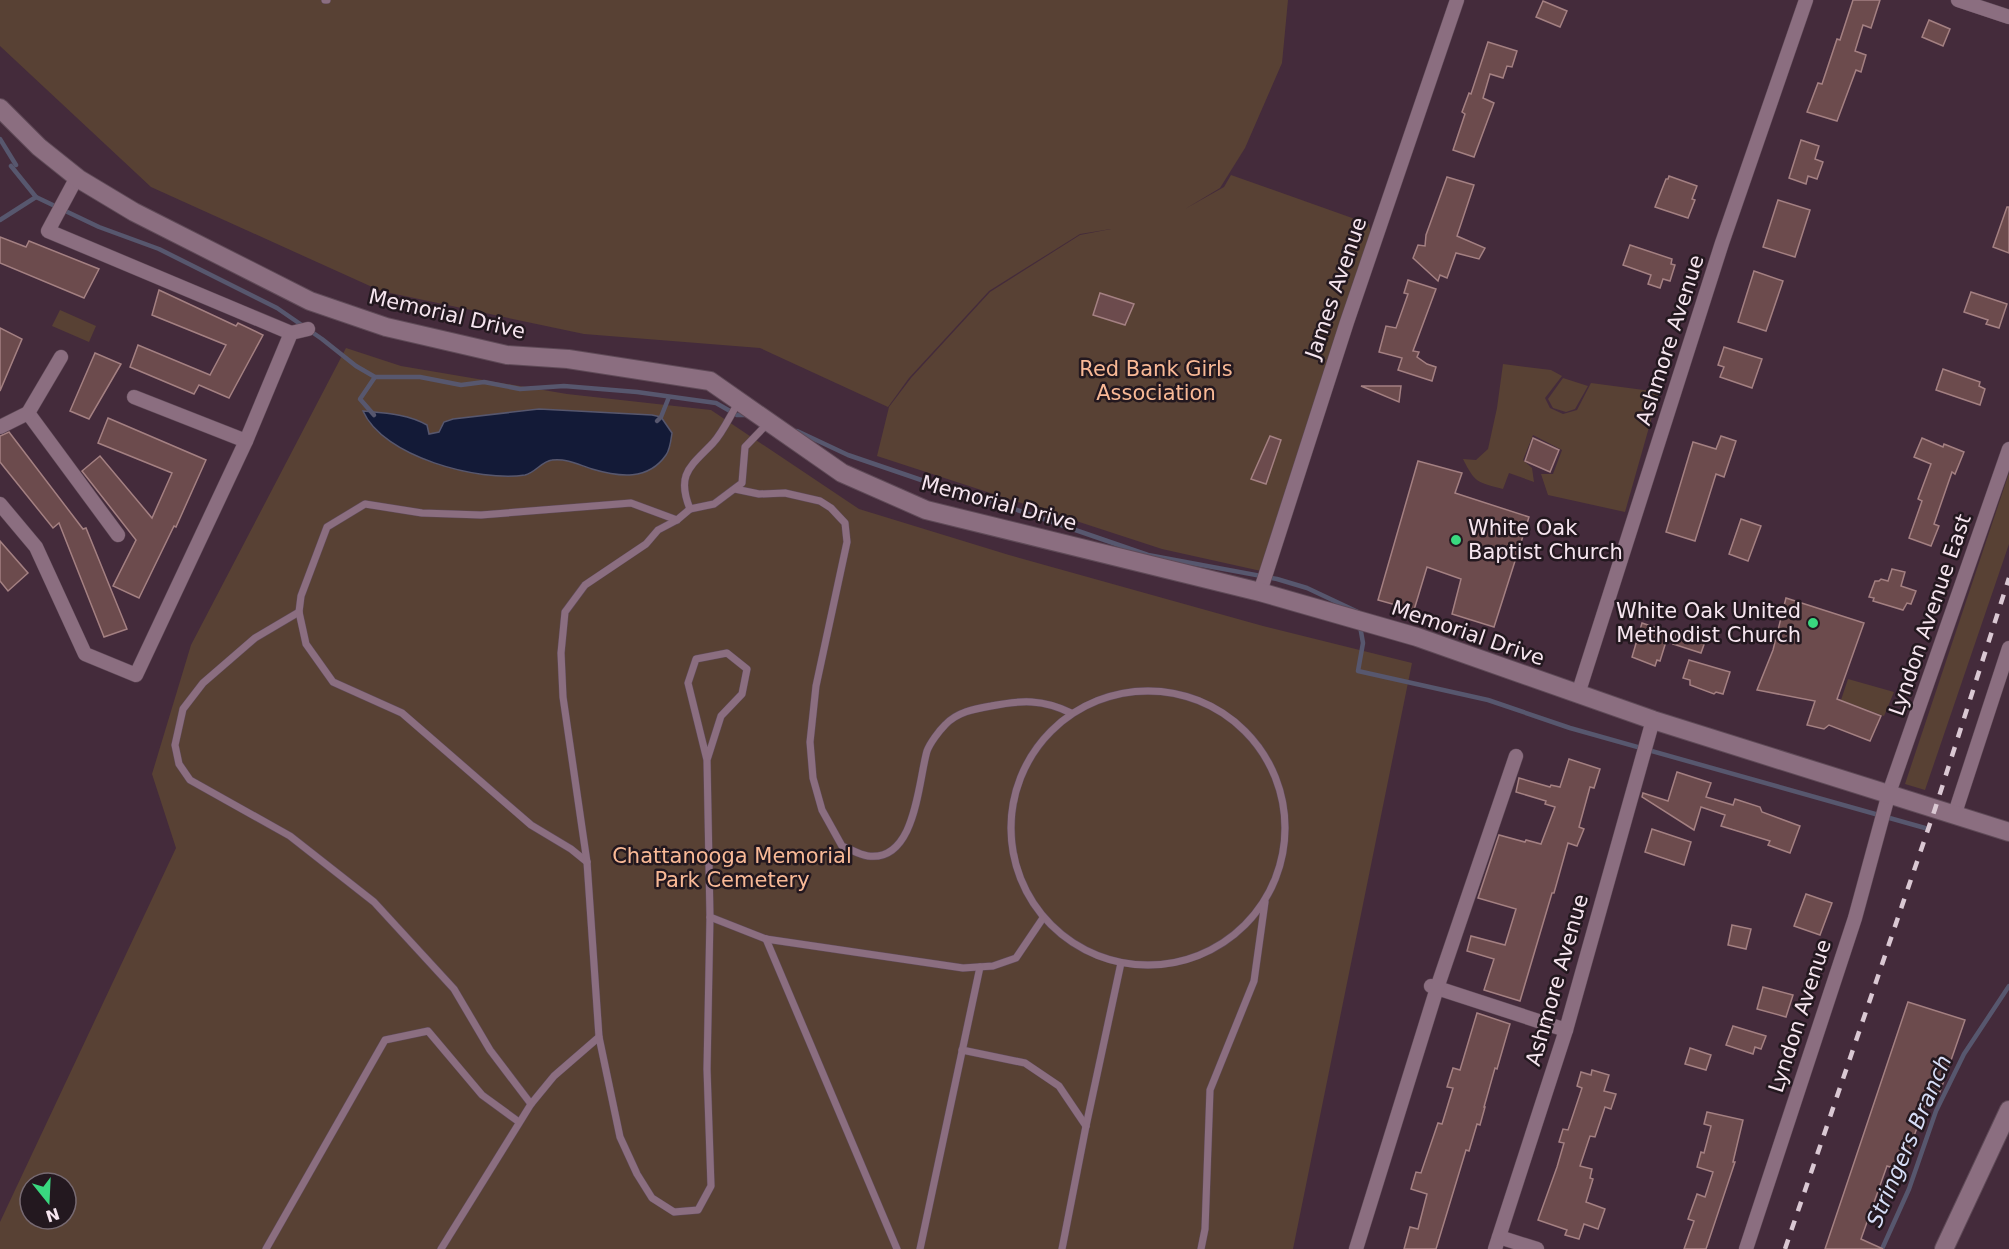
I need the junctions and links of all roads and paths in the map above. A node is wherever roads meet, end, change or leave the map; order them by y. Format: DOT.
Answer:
graph roads {
  1 [pos="1457,0"];
  2 [pos="1806,0"];
  3 [pos="1958,0"];
  4 [pos="2009,17"];
  5 [pos="0,108"];
  6 [pos="77,177"];
  7 [pos="308,329"];
  8 [pos="291,333"];
  9 [pos="60,357"];
  10 [pos="134,397"];
  11 [pos="739,402"];
  12 [pos="28,413"];
  13 [pos="769,422"];
  14 [pos="0,427"];
  15 [pos="246,441"];
  16 [pos="2009,449"];
  17 [pos="735,489"];
  18 [pos="0,504"];
  19 [pos="690,509"];
  20 [pos="676,520"];
  21 [pos="118,535"];
  22 [pos="1260,592"];
  23 [pos="299,612"];
  24 [pos="2009,648"];
  25 [pos="1578,694"];
  26 [pos="1071,713"];
  27 [pos="1653,720"];
  28 [pos="1516,756"];
  29 [pos="707,760"];
  30 [pos="1889,794"];
  31 [pos="1954,816"];
  32 [pos="2009,832"];
  33 [pos="587,862"];
  34 [pos="1265,902"];
  35 [pos="710,917"];
  36 [pos="1043,918"];
  37 [pos="766,939"];
  38 [pos="1121,963"];
  39 [pos="980,967"];
  40 [pos="1434,987"];
  41 [pos="1566,1030"];
  42 [pos="599,1037"];
  43 [pos="962,1050"];
  44 [pos="531,1104"];
  45 [pos="2009,1110"];
  46 [pos="519,1122"];
  47 [pos="1086,1126"];
  48 [pos="1497,1243"];
  49 [pos="266,1249"];
  50 [pos="441,1249"];
  51 [pos="897,1249"];
  52 [pos="920,1249"];
  53 [pos="1062,1249"];
  54 [pos="1201,1249"];
  55 [pos="1356,1249"];
  56 [pos="1538,1249"];
  57 [pos="1746,1249"];
  58 [pos="1944,1249"];
  1 -- 22 [label="street, James Avenue"];
  2 -- 25 [label="street, Ashmore Avenue"];
  3 -- 4 [label="street"];
  5 -- 6 [label="street, Memorial Drive"];
  6 -- 8 [label="street"];
  6 -- 11 [label="street, Memorial Drive"];
  7 -- 8 [label="street"];
  8 -- 15 [label="street"];
  9 -- 12 [label="street"];
  10 -- 15 [label="street"];
  11 -- 13 [label="street, Memorial Drive"];
  11 -- 19 [label="lane"];
  12 -- 14 [label="street"];
  12 -- 21 [label="street"];
  13 -- 17 [label="lane"];
  13 -- 22 [label="street, Memorial Drive"];
  15 -- 18 [label="street"];
  16 -- 30 [label="street, Lyndon Avenue East"];
  17 -- 19 [label="lane"];
  17 -- 26 [label="lane"];
  19 -- 20 [label="lane"];
  20 -- 23 [label="lane"];
  20 -- 33 [label="lane"];
  22 -- 25 [label="street, Memorial Drive"];
  23 -- 33 [label="lane"];
  23 -- 44 [label="lane"];
  24 -- 31 [label="street"];
  25 -- 27 [label="street, Memorial Drive"];
  26 -- 34 [label="lane"];
  26 -- 36 [label="lane"];
  27 -- 30 [label="street, Memorial Drive"];
  27 -- 41 [label="street, Ashmore Avenue"];
  28 -- 40 [label="street"];
  29 -- 29 [label="lane"];
  29 -- 35 [label="lane"];
  30 -- 31 [label="street, Memorial Drive"];
  30 -- 57 [label="street, Lyndon Avenue"];
  31 -- 32 [label="street, Memorial Drive"];
  33 -- 42 [label="lane"];
  34 -- 38 [label="lane"];
  34 -- 54 [label="lane"];
  35 -- 37 [label="lane"];
  35 -- 42 [label="lane"];
  36 -- 38 [label="lane"];
  36 -- 39 [label="lane"];
  37 -- 39 [label="lane"];
  37 -- 51 [label="lane"];
  38 -- 47 [label="lane"];
  39 -- 43 [label="lane"];
  40 -- 41 [label="street"];
  40 -- 55 [label="street"];
  41 -- 48 [label="street, Ashmore Avenue"];
  42 -- 44 [label="lane"];
  43 -- 47 [label="lane"];
  43 -- 52 [label="lane"];
  44 -- 46 [label="lane"];
  45 -- 58 [label="street"];
  46 -- 49 [label="lane"];
  46 -- 50 [label="lane"];
  47 -- 53 [label="lane"];
  48 -- 56 [label="street"];
}
